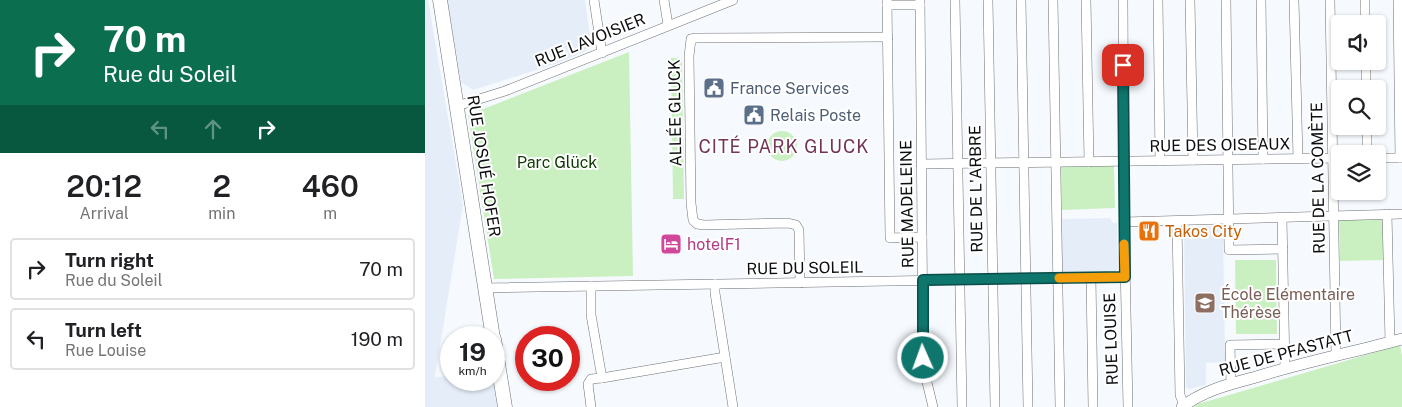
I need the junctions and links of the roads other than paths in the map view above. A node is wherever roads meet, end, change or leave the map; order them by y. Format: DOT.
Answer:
graph roads {
  1 [pos="439,0"];
  2 [pos="593,0"];
  3 [pos="664,0"];
  4 [pos="733,0"];
  5 [pos="955,0"];
  6 [pos="988,0"];
  7 [pos="1021,0"];
  8 [pos="1053,0"];
  9 [pos="1086,0"];
  10 [pos="1123,0"];
  11 [pos="1158,0"];
  12 [pos="1190,0"];
  13 [pos="1226,0"];
  14 [pos="1261,0"];
  15 [pos="1295,0"];
  16 [pos="1330,0"];
  17 [pos="1365,0"];
  18 [pos="1398,0"];
  19 [pos="920,2"];
  20 [pos="887,3"];
  21 [pos="1365,15"];
  22 [pos="669,25"];
  23 [pos="887,37"];
  24 [pos="602,53"];
  25 [pos="457,106"];
  26 [pos="1336,145"];
  27 [pos="1298,158"];
  28 [pos="1331,158"];
  29 [pos="1386,158"];
  30 [pos="1401,158"];
  31 [pos="1263,159"];
  32 [pos="1193,160"];
  33 [pos="1227,160"];
  34 [pos="1160,161"];
  35 [pos="1089,162"];
  36 [pos="1124,162"];
  37 [pos="958,163"];
  38 [pos="1024,163"];
  39 [pos="1056,163"];
  40 [pos="921,164"];
  41 [pos="991,164"];
  42 [pos="1335,200"];
  43 [pos="1387,214"];
  44 [pos="1402,214"];
  45 [pos="1334,216"];
  46 [pos="1282,218"];
  47 [pos="1228,219"];
  48 [pos="1177,220"];
  49 [pos="1124,222"];
  50 [pos="923,237"];
  51 [pos="1283,249"];
  52 [pos="1091,277"];
  53 [pos="1125,277"];
  54 [pos="992,278"];
  55 [pos="1026,278"];
  56 [pos="1058,278"];
  57 [pos="959,279"];
  58 [pos="923,280"];
  59 [pos="800,283"];
  60 [pos="715,284"];
  61 [pos="591,286"];
  62 [pos="485,288"];
  63 [pos="492,326"];
  64 [pos="1402,339"];
  65 [pos="1390,342"];
  66 [pos="1284,344"];
  67 [pos="1336,355"];
  68 [pos="725,357"];
  69 [pos="1285,368"];
  70 [pos="602,378"];
  71 [pos="1231,384"];
  72 [pos="502,391"];
  73 [pos="1183,406"];
  74 [pos="505,407"];
  75 [pos="591,407"];
  76 [pos="733,407"];
  77 [pos="933,407"];
  78 [pos="961,407"];
  79 [pos="995,407"];
  80 [pos="1028,407"];
  81 [pos="1060,407"];
  82 [pos="1093,407"];
  83 [pos="1128,407"];
  1 -- 25 [label="main road, RUE JOSUÉ HOFER"];
  2 -- 24 [label="street"];
  3 -- 22 [label="street"];
  4 -- 22 [label="street, RUE LAVOISIER"];
  5 -- 37 [label="street"];
  6 -- 41 [label="street, RUE DE L'ARBRE"];
  7 -- 38 [label="street"];
  8 -- 39 [label="street"];
  9 -- 35 [label="street"];
  10 -- 36 [label="street, RUE LOUISE"];
  11 -- 34 [label="street"];
  12 -- 32 [label="street"];
  13 -- 33 [label="street"];
  14 -- 31 [label="street"];
  15 -- 27 [label="street"];
  16 -- 26 [label="street, RUE DE LA COMÈTE"];
  17 -- 21 [label="street"];
  18 -- 30 [label="street"];
  19 -- 20 [label="street"];
  19 -- 40 [label="street, RUE MADELEINE"];
  20 -- 23 [label="street"];
  22 -- 24 [label="street, RUE LAVOISIER"];
  23 -- 50 [label="street"];
  23 -- 59 [label="street, ALLÉE GLUCK"];
  24 -- 25 [label="street, RUE LAVOISIER"];
  25 -- 62 [label="main road, RUE JOSUÉ HOFER"];
  27 -- 28 [label="street, RUE DES OISEAUX"];
  27 -- 31 [label="street, RUE DES OISEAUX"];
  29 -- 30 [label="street"];
  31 -- 33 [label="street, RUE DES OISEAUX"];
  32 -- 33 [label="street, RUE DES OISEAUX"];
  32 -- 34 [label="street, RUE DES OISEAUX"];
  33 -- 47 [label="street"];
  34 -- 36 [label="street, RUE DES OISEAUX"];
  35 -- 36 [label="street, RUE DES OISEAUX"];
  35 -- 39 [label="street, RUE DES OISEAUX"];
  36 -- 49 [label="street, RUE LOUISE"];
  37 -- 40 [label="street, RUE DES OISEAUX"];
  37 -- 41 [label="street, RUE DES OISEAUX"];
  37 -- 57 [label="street"];
  38 -- 39 [label="street, RUE DES OISEAUX"];
  38 -- 41 [label="street, RUE DES OISEAUX"];
  38 -- 55 [label="street"];
  39 -- 56 [label="street"];
  40 -- 50 [label="street, RUE MADELEINE"];
  41 -- 54 [label="street, RUE DE L'ARBRE"];
  42 -- 45 [label="street, RUE DE LA COMÈTE"];
  43 -- 44 [label="street"];
  43 -- 45 [label="street"];
  43 -- 65 [label="street"];
  45 -- 46 [label="street"];
  45 -- 67 [label="street, RUE DE LA COMÈTE"];
  46 -- 47 [label="street"];
  46 -- 51 [label="street"];
  47 -- 48 [label="street"];
  47 -- 51 [label="street"];
  48 -- 49 [label="street"];
  48 -- 73 [label="street"];
  49 -- 53 [label="street, RUE LOUISE"];
  50 -- 58 [label="street, RUE MADELEINE"];
  51 -- 66 [label="street"];
  52 -- 53 [label="street, RUE DU SOLEIL"];
  52 -- 56 [label="street, RUE DU SOLEIL"];
  52 -- 82 [label="street"];
  53 -- 83 [label="street, RUE LOUISE"];
  54 -- 55 [label="street, RUE DU SOLEIL"];
  54 -- 57 [label="street, RUE DU SOLEIL"];
  54 -- 79 [label="street, RUE DE L'ARBRE"];
  55 -- 56 [label="street, RUE DU SOLEIL"];
  55 -- 80 [label="street"];
  56 -- 81 [label="street"];
  57 -- 58 [label="street, RUE DU SOLEIL"];
  57 -- 78 [label="street"];
  58 -- 59 [label="street, RUE DU SOLEIL"];
  58 -- 77 [label="street, RUE MADELEINE"];
  59 -- 60 [label="street, RUE DU SOLEIL"];
  60 -- 61 [label="street, RUE DU SOLEIL"];
  60 -- 68 [label="street"];
  61 -- 62 [label="street, RUE DU SOLEIL"];
  61 -- 70 [label="street"];
  62 -- 63 [label="main road, RUE JOSUÉ HOFER"];
  64 -- 65 [label="street, RUE DE PFASTATT"];
  65 -- 67 [label="street, RUE DE PFASTATT"];
  66 -- 69 [label="street"];
  66 -- 71 [label="street"];
  67 -- 69 [label="street, RUE DE PFASTATT"];
  68 -- 70 [label="street"];
  68 -- 76 [label="street"];
  69 -- 71 [label="street, RUE DE PFASTATT"];
  70 -- 75 [label="street"];
  71 -- 73 [label="street, RUE DE PFASTATT"];
  72 -- 74 [label="main road, RUE JOSUÉ HOFER"];
}
